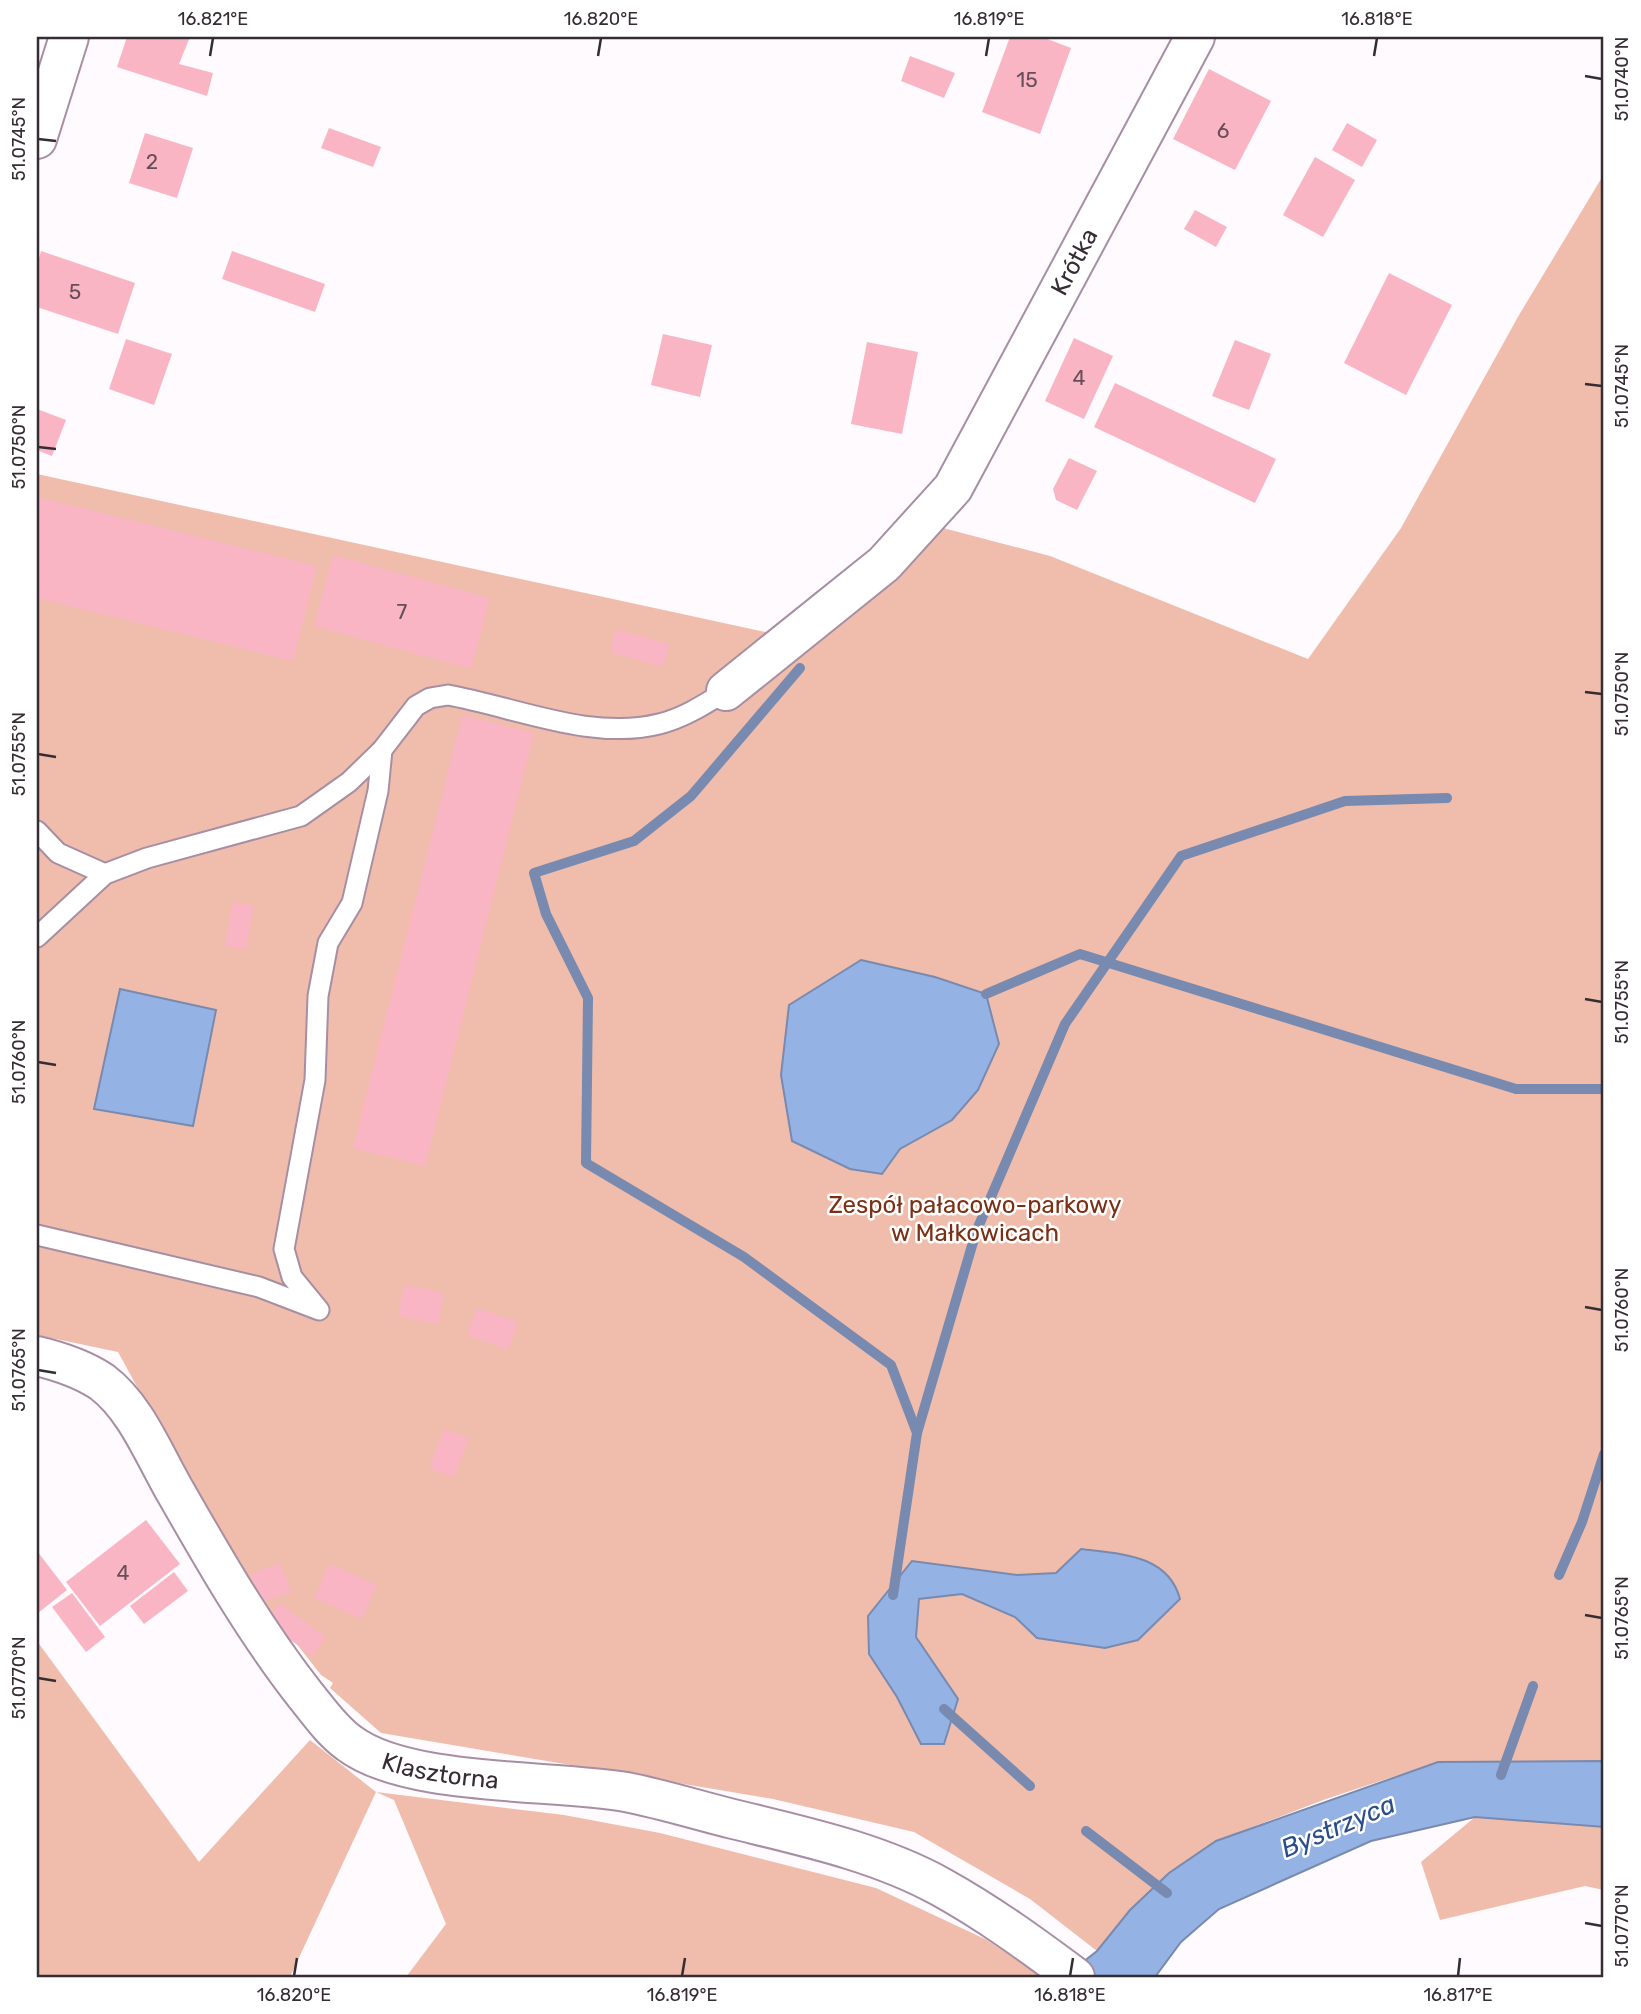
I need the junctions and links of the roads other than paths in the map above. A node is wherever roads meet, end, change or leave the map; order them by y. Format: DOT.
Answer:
graph roads {
  1 [pos="69,37"];
  2 [pos="1195,37"];
  3 [pos="37,139"];
  4 [pos="726,691"];
  5 [pos="382,750"];
  6 [pos="37,831"];
  7 [pos="105,874"];
  8 [pos="37,937"];
  9 [pos="37,1235"];
  10 [pos="37,1356"];
  11 [pos="1075,1977"];
  1 -- 3 [label="street"];
  2 -- 4 [label="street, Krótka"];
  4 -- 5 [label="lane"];
  5 -- 7 [label="lane"];
  5 -- 9 [label="lane"];
  6 -- 7 [label="lane"];
  7 -- 8 [label="lane"];
  10 -- 11 [label="street, Klasztorna"];
}
